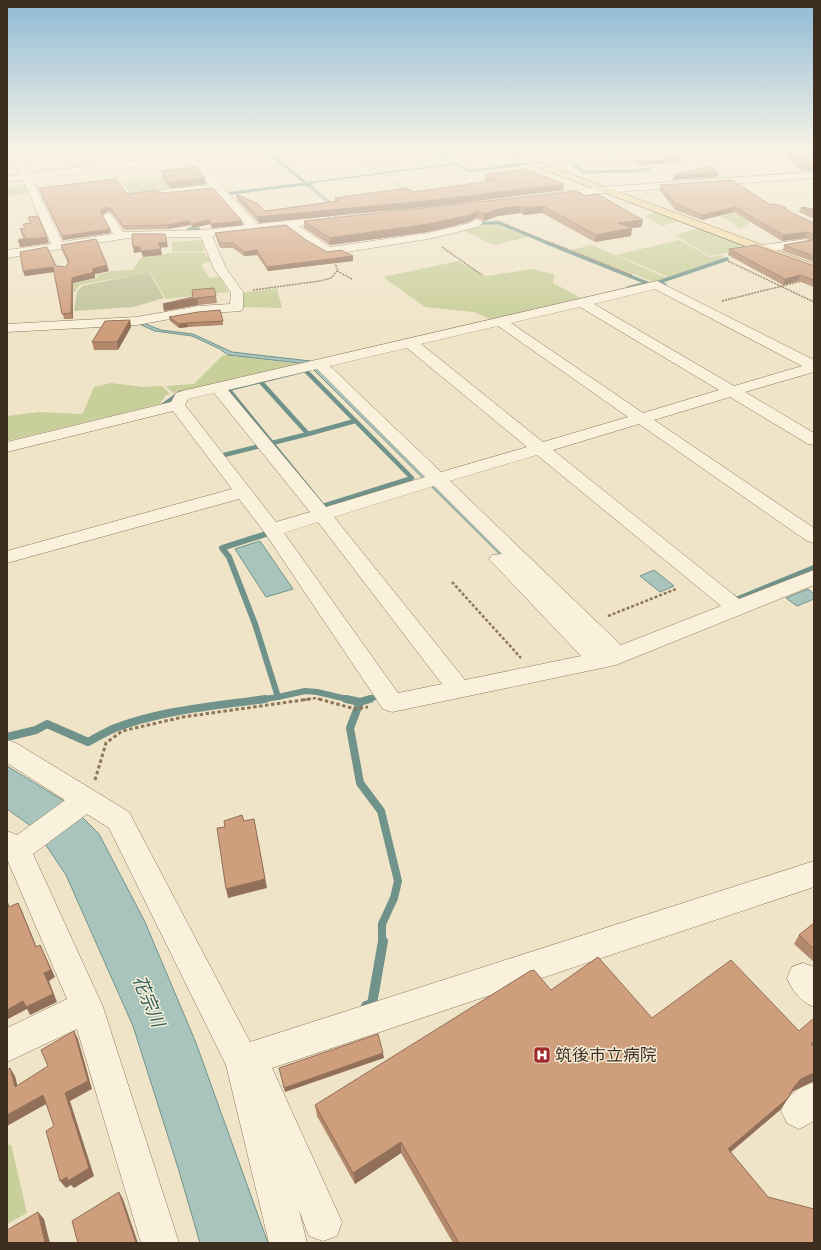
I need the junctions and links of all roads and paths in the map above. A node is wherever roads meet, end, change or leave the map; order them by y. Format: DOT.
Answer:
graph roads {
  1 [pos="40,209"];
  2 [pos="237,209"];
  3 [pos="655,209"];
  4 [pos="107,216"];
  5 [pos="346,218"];
  6 [pos="477,222"];
  7 [pos="290,224"];
  8 [pos="255,229"];
  9 [pos="204,233"];
  10 [pos="120,236"];
  11 [pos="428,236"];
  12 [pos="806,242"];
  13 [pos="55,246"];
  14 [pos="764,249"];
  15 [pos="328,251"];
  16 [pos="7,254"];
  17 [pos="60,261"];
  18 [pos="728,261"];
  19 [pos="814,268"];
  20 [pos="337,271"];
  21 [pos="482,275"];
  22 [pos="808,279"];
  23 [pos="352,280"];
  24 [pos="657,285"];
  25 [pos="782,286"];
  26 [pos="237,292"];
  27 [pos="581,302"];
  28 [pos="814,302"];
  29 [pos="700,307"];
  30 [pos="499,321"];
  31 [pos="7,328"];
  32 [pos="409,342"];
  33 [pos="313,365"];
  34 [pos="814,366"];
  35 [pos="218,388"];
  36 [pos="732,392"];
  37 [pos="177,405"];
  38 [pos="641,418"];
  39 [pos="814,440"];
  40 [pos="7,447"];
  41 [pos="541,448"];
  42 [pos="430,481"];
  43 [pos="242,492"];
  44 [pos="322,515"];
  45 [pos="272,530"];
  46 [pos="814,537"];
  47 [pos="7,557"];
  48 [pos="814,577"];
  49 [pos="452,582"];
  50 [pos="676,589"];
  51 [pos="737,608"];
  52 [pos="588,625"];
  53 [pos="609,658"];
  54 [pos="535,674"];
  55 [pos="459,689"];
  56 [pos="392,702"];
  57 [pos="7,750"];
  58 [pos="83,802"];
  59 [pos="19,844"];
  60 [pos="814,874"];
  61 [pos="87,1007"];
  62 [pos="7,1045"];
  63 [pos="246,1060"];
  64 [pos="324,1222"];
  65 [pos="160,1243"];
  66 [pos="288,1243"];
  1 -- 13 [label="street"];
  2 -- 8 [label="street"];
  3 -- 14 [label="main road"];
  4 -- 10 [label="street"];
  5 -- 7 [label="street"];
  6 -- 11 [label="street"];
  6 -- 24 [label="path"];
  7 -- 8 [label="street"];
  7 -- 15 [label="street"];
  8 -- 9 [label="street"];
  9 -- 10 [label="street"];
  9 -- 26 [label="street"];
  10 -- 13 [label="street"];
  11 -- 15 [label="street"];
  11 -- 21 [label="path"];
  12 -- 14 [label="street"];
  13 -- 16 [label="street"];
  13 -- 17 [label="street"];
  14 -- 19 [label="main road"];
  15 -- 20 [label="path"];
  18 -- 25 [label="path"];
  20 -- 23 [label="path"];
  20 -- 26 [label="path"];
  22 -- 25 [label="path"];
  24 -- 27 [label="street"];
  24 -- 29 [label="street"];
  25 -- 28 [label="path"];
  25 -- 29 [label="path"];
  26 -- 31 [label="street"];
  27 -- 30 [label="street"];
  27 -- 36 [label="street"];
  29 -- 34 [label="street"];
  30 -- 32 [label="street"];
  30 -- 38 [label="street"];
  32 -- 33 [label="street"];
  32 -- 41 [label="street"];
  33 -- 35 [label="street"];
  33 -- 42 [label="street"];
  34 -- 36 [label="street"];
  35 -- 37 [label="street"];
  35 -- 44 [label="street"];
  36 -- 38 [label="street"];
  36 -- 39 [label="street"];
  37 -- 40 [label="street"];
  37 -- 43 [label="street"];
  38 -- 41 [label="street"];
  38 -- 46 [label="street"];
  41 -- 42 [label="street"];
  41 -- 51 [label="street"];
  42 -- 44 [label="street"];
  42 -- 52 [label="street"];
  42 -- 53 [label="street"];
  43 -- 45 [label="street"];
  43 -- 47 [label="street"];
  44 -- 45 [label="street"];
  44 -- 55 [label="street"];
  45 -- 56 [label="street"];
  48 -- 51 [label="street"];
  49 -- 54 [label="path"];
  50 -- 52 [label="path"];
  51 -- 53 [label="street"];
  52 -- 53 [label="street"];
  53 -- 54 [label="street"];
  54 -- 55 [label="street"];
  55 -- 56 [label="street"];
  56 -- 58 [label="path"];
  57 -- 58 [label="street"];
  58 -- 59 [label="street"];
  58 -- 63 [label="street"];
  59 -- 61 [label="street"];
  60 -- 63 [label="street"];
  61 -- 62 [label="street"];
  61 -- 65 [label="street"];
  63 -- 64 [label="street"];
  63 -- 66 [label="street"];
}
